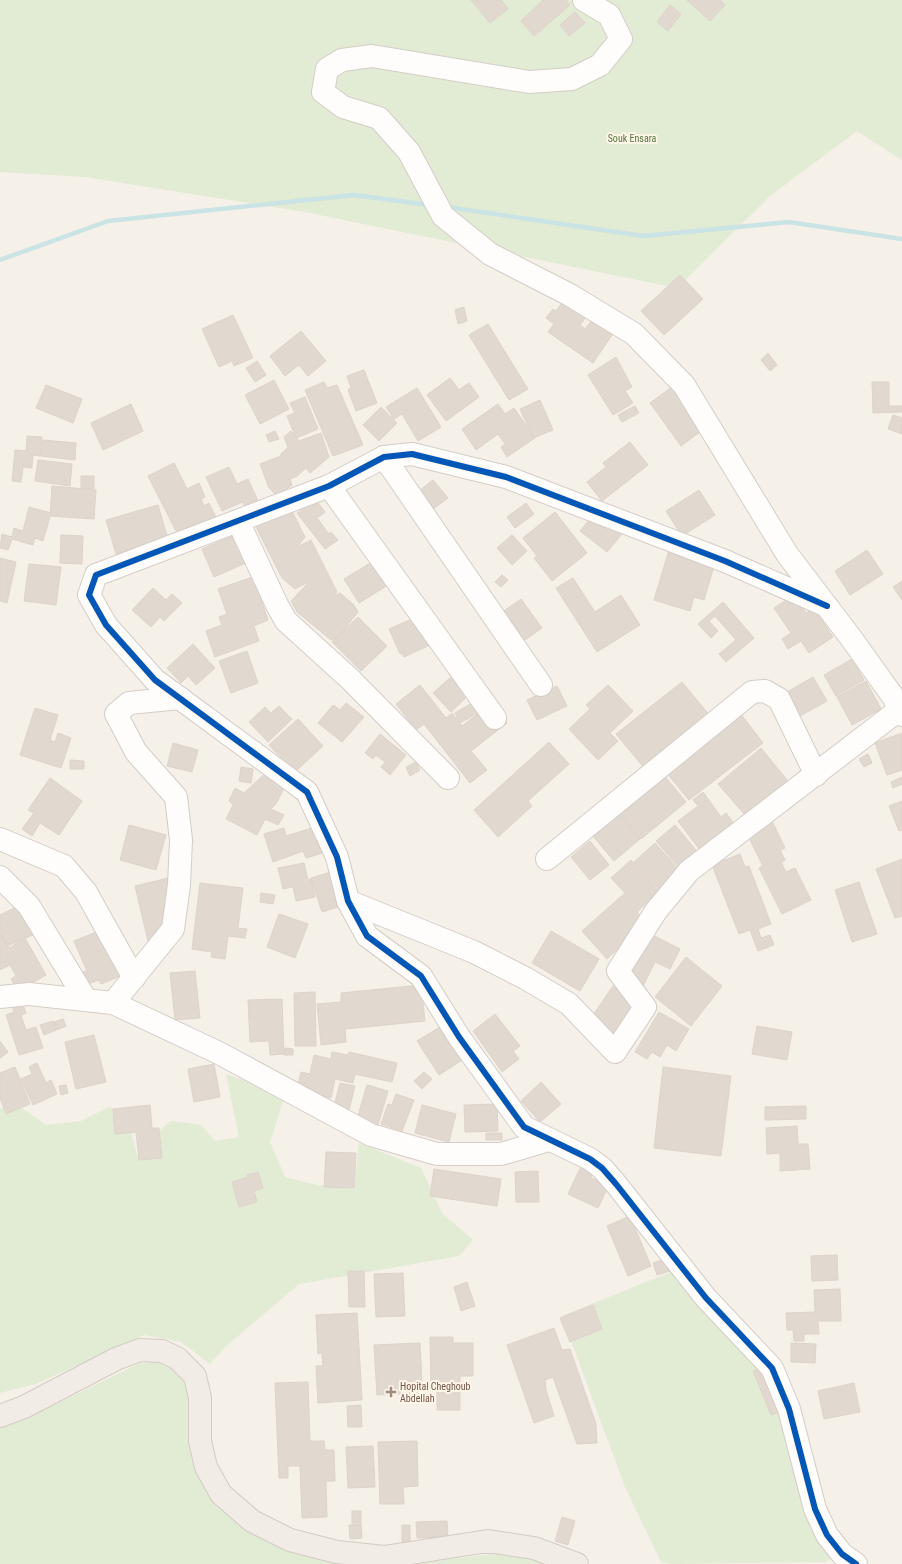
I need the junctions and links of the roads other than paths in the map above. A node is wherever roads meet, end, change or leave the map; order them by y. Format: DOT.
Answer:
graph roads {
  1 [pos="584,0"];
  2 [pos="384,457"];
  3 [pos="329,486"];
  4 [pos="238,522"];
  5 [pos="827,606"];
  6 [pos="541,685"];
  7 [pos="180,698"];
  8 [pos="901,713"];
  9 [pos="495,718"];
  10 [pos="816,775"];
  11 [pos="448,778"];
  12 [pos="2,846"];
  13 [pos="547,859"];
  14 [pos="0,877"];
  15 [pos="348,901"];
  16 [pos="134,978"];
  17 [pos="0,997"];
  18 [pos="86,1000"];
  19 [pos="113,1003"];
  20 [pos="549,1140"];
  21 [pos="0,1416"];
  22 [pos="577,1564"];
  23 [pos="856,1564"];
  1 -- 5 [label="street"];
  2 -- 3 [label="street"];
  2 -- 5 [label="street"];
  2 -- 6 [label="street"];
  3 -- 4 [label="street"];
  3 -- 9 [label="street"];
  4 -- 7 [label="street"];
  4 -- 11 [label="street"];
  5 -- 8 [label="street"];
  7 -- 15 [label="street"];
  7 -- 16 [label="street"];
  8 -- 10 [label="street"];
  10 -- 13 [label="street"];
  10 -- 15 [label="street"];
  12 -- 16 [label="street"];
  14 -- 18 [label="street"];
  15 -- 20 [label="street"];
  16 -- 19 [label="street"];
  17 -- 18 [label="street"];
  18 -- 19 [label="street"];
  19 -- 20 [label="street"];
  20 -- 23 [label="street"];
  21 -- 22 [label="main road"];
}
